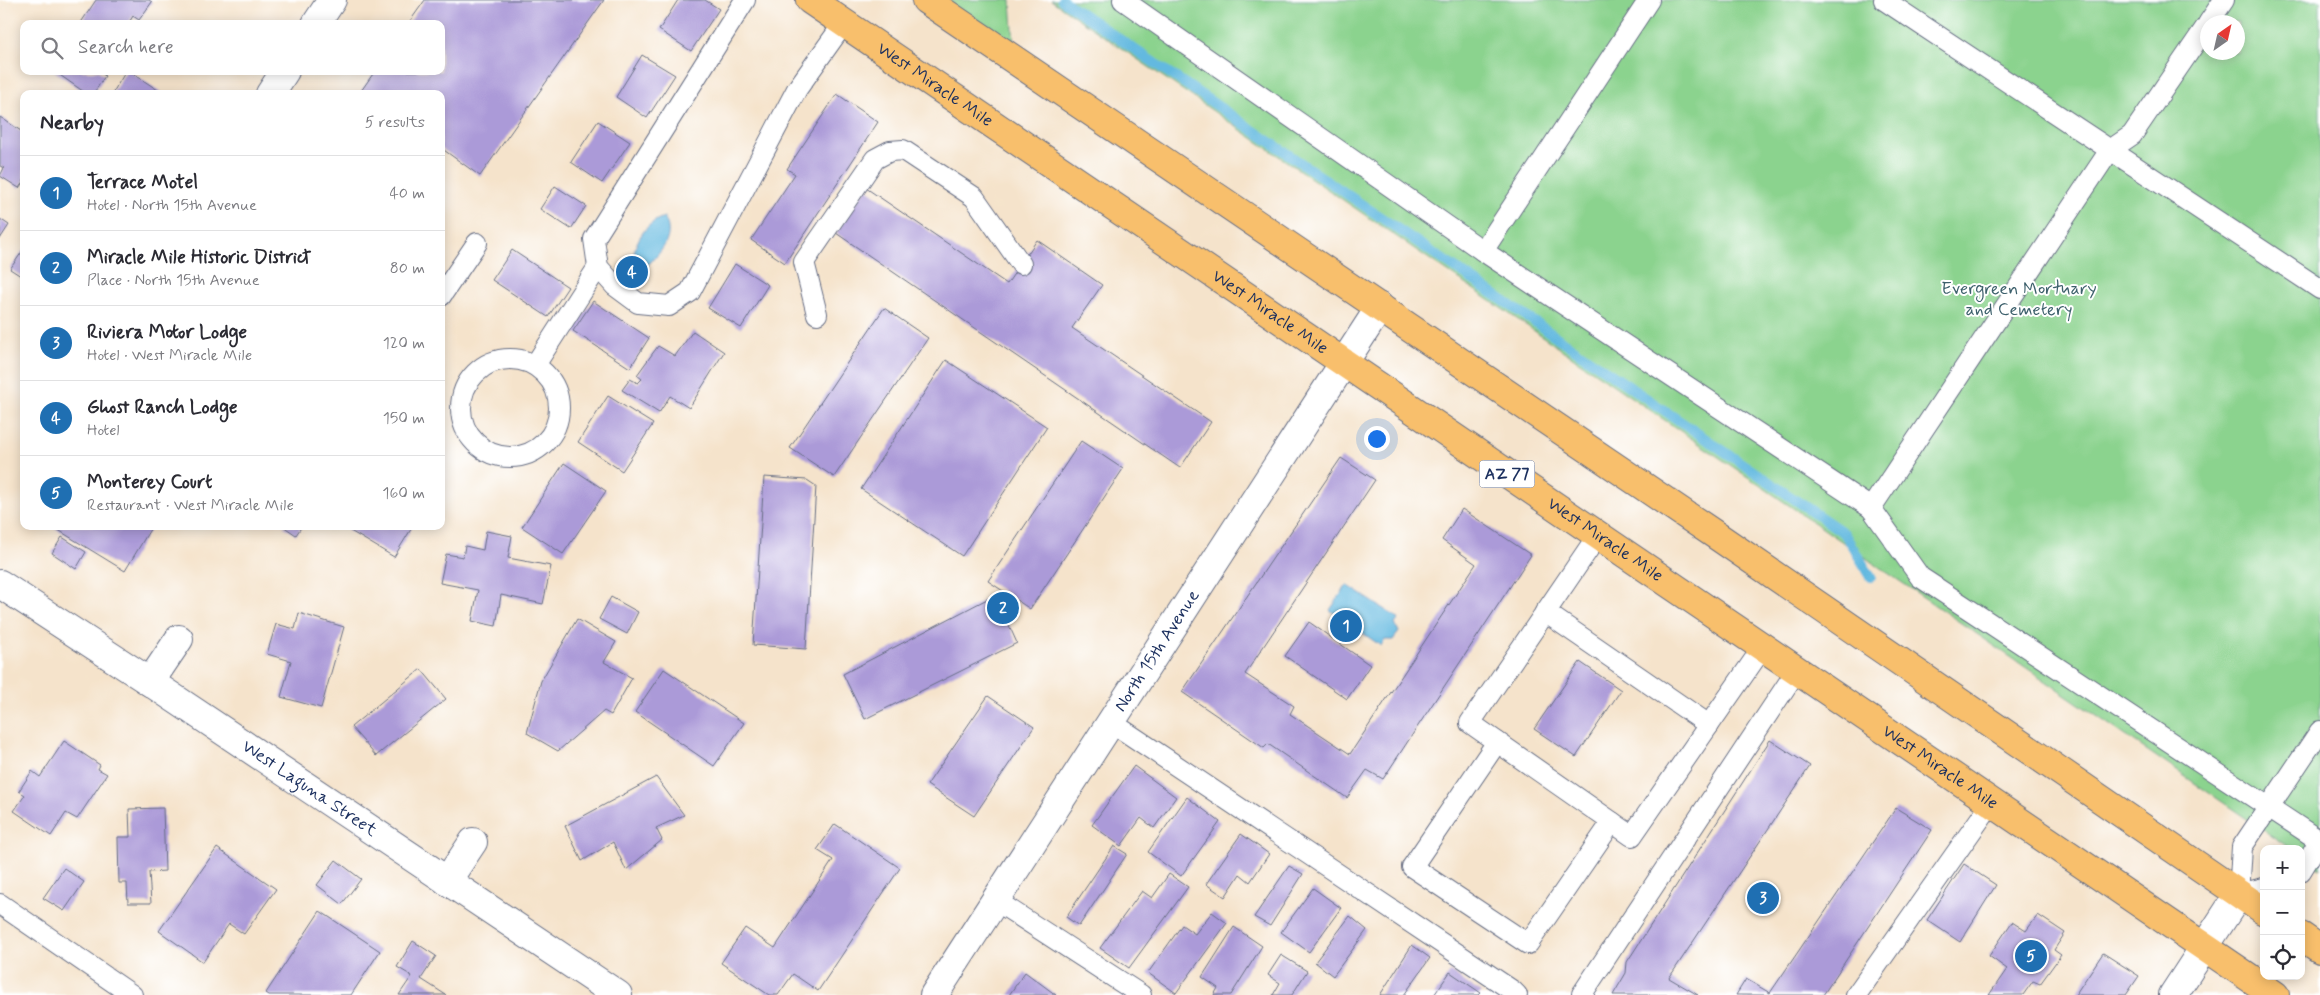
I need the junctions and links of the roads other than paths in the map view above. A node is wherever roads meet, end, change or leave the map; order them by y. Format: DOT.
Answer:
graph roads {
  1 [pos="332,0"];
  2 [pos="745,0"];
  3 [pos="810,0"];
  4 [pos="926,0"];
  5 [pos="1123,0"];
  6 [pos="1649,0"];
  7 [pos="1884,0"];
  8 [pos="2224,0"];
  9 [pos="2214,15"];
  10 [pos="319,20"];
  11 [pos="844,23"];
  12 [pos="2200,35"];
  13 [pos="282,75"];
  14 [pos="273,90"];
  15 [pos="2110,150"];
  16 [pos="477,243"];
  17 [pos="1483,251"];
  18 [pos="1021,264"];
  19 [pos="598,267"];
  20 [pos="2320,289"];
  21 [pos="445,290"];
  22 [pos="1380,307"];
  23 [pos="817,314"];
  24 [pos="1344,364"];
  25 [pos="535,365"];
  26 [pos="1871,508"];
  27 [pos="1598,535"];
  28 [pos="0,584"];
  29 [pos="1546,612"];
  30 [pos="179,639"];
  31 [pos="1763,648"];
  32 [pos="1797,670"];
  33 [pos="150,682"];
  34 [pos="1111,722"];
  35 [pos="1709,726"];
  36 [pos="2320,731"];
  37 [pos="1497,742"];
  38 [pos="1992,802"];
  39 [pos="2269,807"];
  40 [pos="1612,822"];
  41 [pos="2320,841"];
  42 [pos="473,842"];
  43 [pos="2305,865"];
  44 [pos="447,881"];
  45 [pos="2251,891"];
  46 [pos="995,900"];
  47 [pos="0,904"];
  48 [pos="2260,905"];
  49 [pos="2305,939"];
  50 [pos="2204,947"];
  51 [pos="2320,949"];
  52 [pos="132,995"];
  53 [pos="618,995"];
  54 [pos="934,995"];
  55 [pos="1141,995"];
  56 [pos="1517,995"];
  57 [pos="1584,995"];
  58 [pos="1856,995"];
  59 [pos="2173,995"];
  60 [pos="2275,995"];
  1 -- 10 [label="street"];
  2 -- 19 [label="lane"];
  3 -- 11 [label="highway, West Miracle Mile / AZ 77"];
  4 -- 22 [label="highway"];
  5 -- 17 [label="lane"];
  6 -- 17 [label="lane"];
  7 -- 15 [label="lane"];
  8 -- 9 [label="lane"];
  11 -- 19 [label="lane"];
  11 -- 24 [label="highway, West Miracle Mile / AZ 77"];
  12 -- 15 [label="lane"];
  13 -- 14 [label="street"];
  15 -- 20 [label="lane"];
  15 -- 26 [label="lane"];
  16 -- 21 [label="lane"];
  17 -- 26 [label="lane"];
  18 -- 23 [label="lane"];
  19 -- 25 [label="lane"];
  22 -- 24 [label="street, North 15th Avenue"];
  22 -- 45 [label="highway"];
  24 -- 27 [label="highway, West Miracle Mile / AZ 77"];
  24 -- 34 [label="street, North 15th Avenue"];
  25 -- 25 [label="lane"];
  26 -- 39 [label="lane"];
  27 -- 29 [label="lane"];
  27 -- 31 [label="highway, West Miracle Mile / AZ 77"];
  28 -- 33 [label="street, West Laguna Street"];
  29 -- 35 [label="lane"];
  29 -- 37 [label="lane"];
  30 -- 33 [label="street"];
  31 -- 32 [label="highway, West Miracle Mile / AZ 77"];
  31 -- 35 [label="lane"];
  32 -- 38 [label="highway, West Miracle Mile / AZ 77"];
  32 -- 57 [label="lane"];
  33 -- 44 [label="street, West Laguna Street"];
  34 -- 46 [label="street, North 15th Avenue"];
  34 -- 56 [label="lane"];
  35 -- 40 [label="lane"];
  36 -- 39 [label="lane"];
  37 -- 40 [label="lane"];
  37 -- 40 [label="lane"];
  38 -- 50 [label="highway, West Miracle Mile / AZ 77"];
  38 -- 58 [label="lane"];
  39 -- 41 [label="lane"];
  39 -- 45 [label="lane"];
  41 -- 43 [label="lane"];
  42 -- 44 [label="street"];
  44 -- 53 [label="street, West Laguna Street"];
  45 -- 48 [label="highway"];
  45 -- 50 [label="street"];
  46 -- 54 [label="street, North 15th Avenue"];
  46 -- 55 [label="lane"];
  47 -- 52 [label="lane"];
  49 -- 51 [label="highway"];
  50 -- 59 [label="street"];
  50 -- 60 [label="highway, West Miracle Mile / AZ 77"];
}
